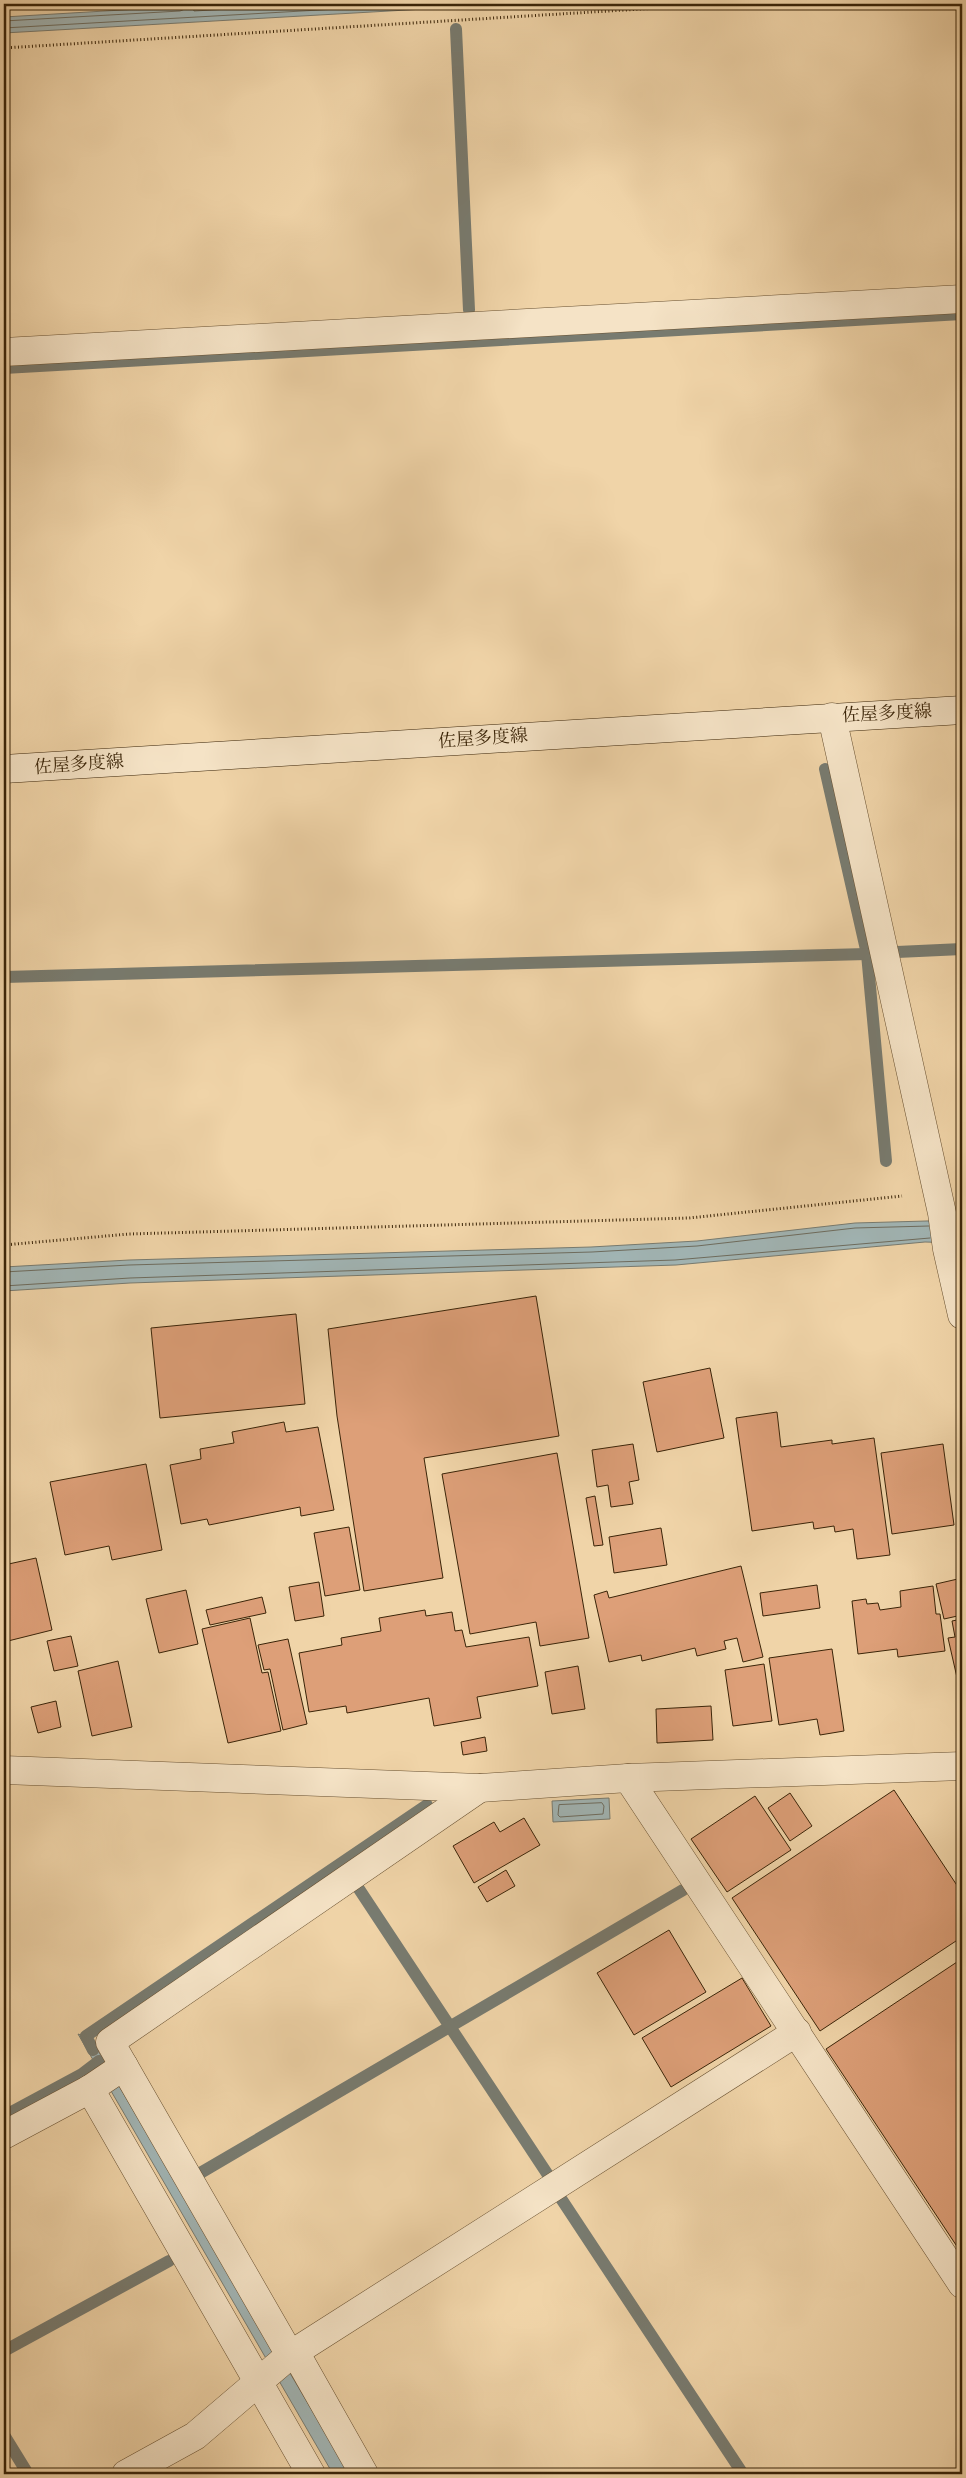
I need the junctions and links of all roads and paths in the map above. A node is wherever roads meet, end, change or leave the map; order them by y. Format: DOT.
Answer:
graph roads {
  1 [pos="723,4"];
  2 [pos="4,48"];
  3 [pos="962,299"];
  4 [pos="4,352"];
  5 [pos="962,710"];
  6 [pos="832,717"];
  7 [pos="4,769"];
  8 [pos="939,1202"];
  9 [pos="4,1245"];
  10 [pos="962,1315"];
  11 [pos="962,1766"];
  12 [pos="4,1770"];
  13 [pos="628,1778"];
  14 [pos="480,1788"];
  15 [pos="796,2032"];
  16 [pos="122,2068"];
  17 [pos="94,2087"];
  18 [pos="4,2135"];
  19 [pos="962,2284"];
  20 [pos="290,2355"];
  21 [pos="261,2379"];
  22 [pos="126,2474"];
  23 [pos="311,2474"];
  24 [pos="364,2474"];
  1 -- 2 [label="path"];
  3 -- 4 [label="street"];
  5 -- 6 [label="street, 佐屋多度線"];
  6 -- 7 [label="street, 佐屋多度線"];
  6 -- 8 [label="street"];
  8 -- 9 [label="path"];
  8 -- 10 [label="street"];
  11 -- 13 [label="street"];
  12 -- 14 [label="street"];
  13 -- 14 [label="street"];
  13 -- 15 [label="street"];
  14 -- 16 [label="street"];
  15 -- 19 [label="street"];
  15 -- 20 [label="street"];
  16 -- 17 [label="street"];
  16 -- 20 [label="street"];
  17 -- 18 [label="street"];
  17 -- 21 [label="street"];
  20 -- 21 [label="street"];
  20 -- 24 [label="street"];
  21 -- 22 [label="street"];
  21 -- 23 [label="street"];
}
